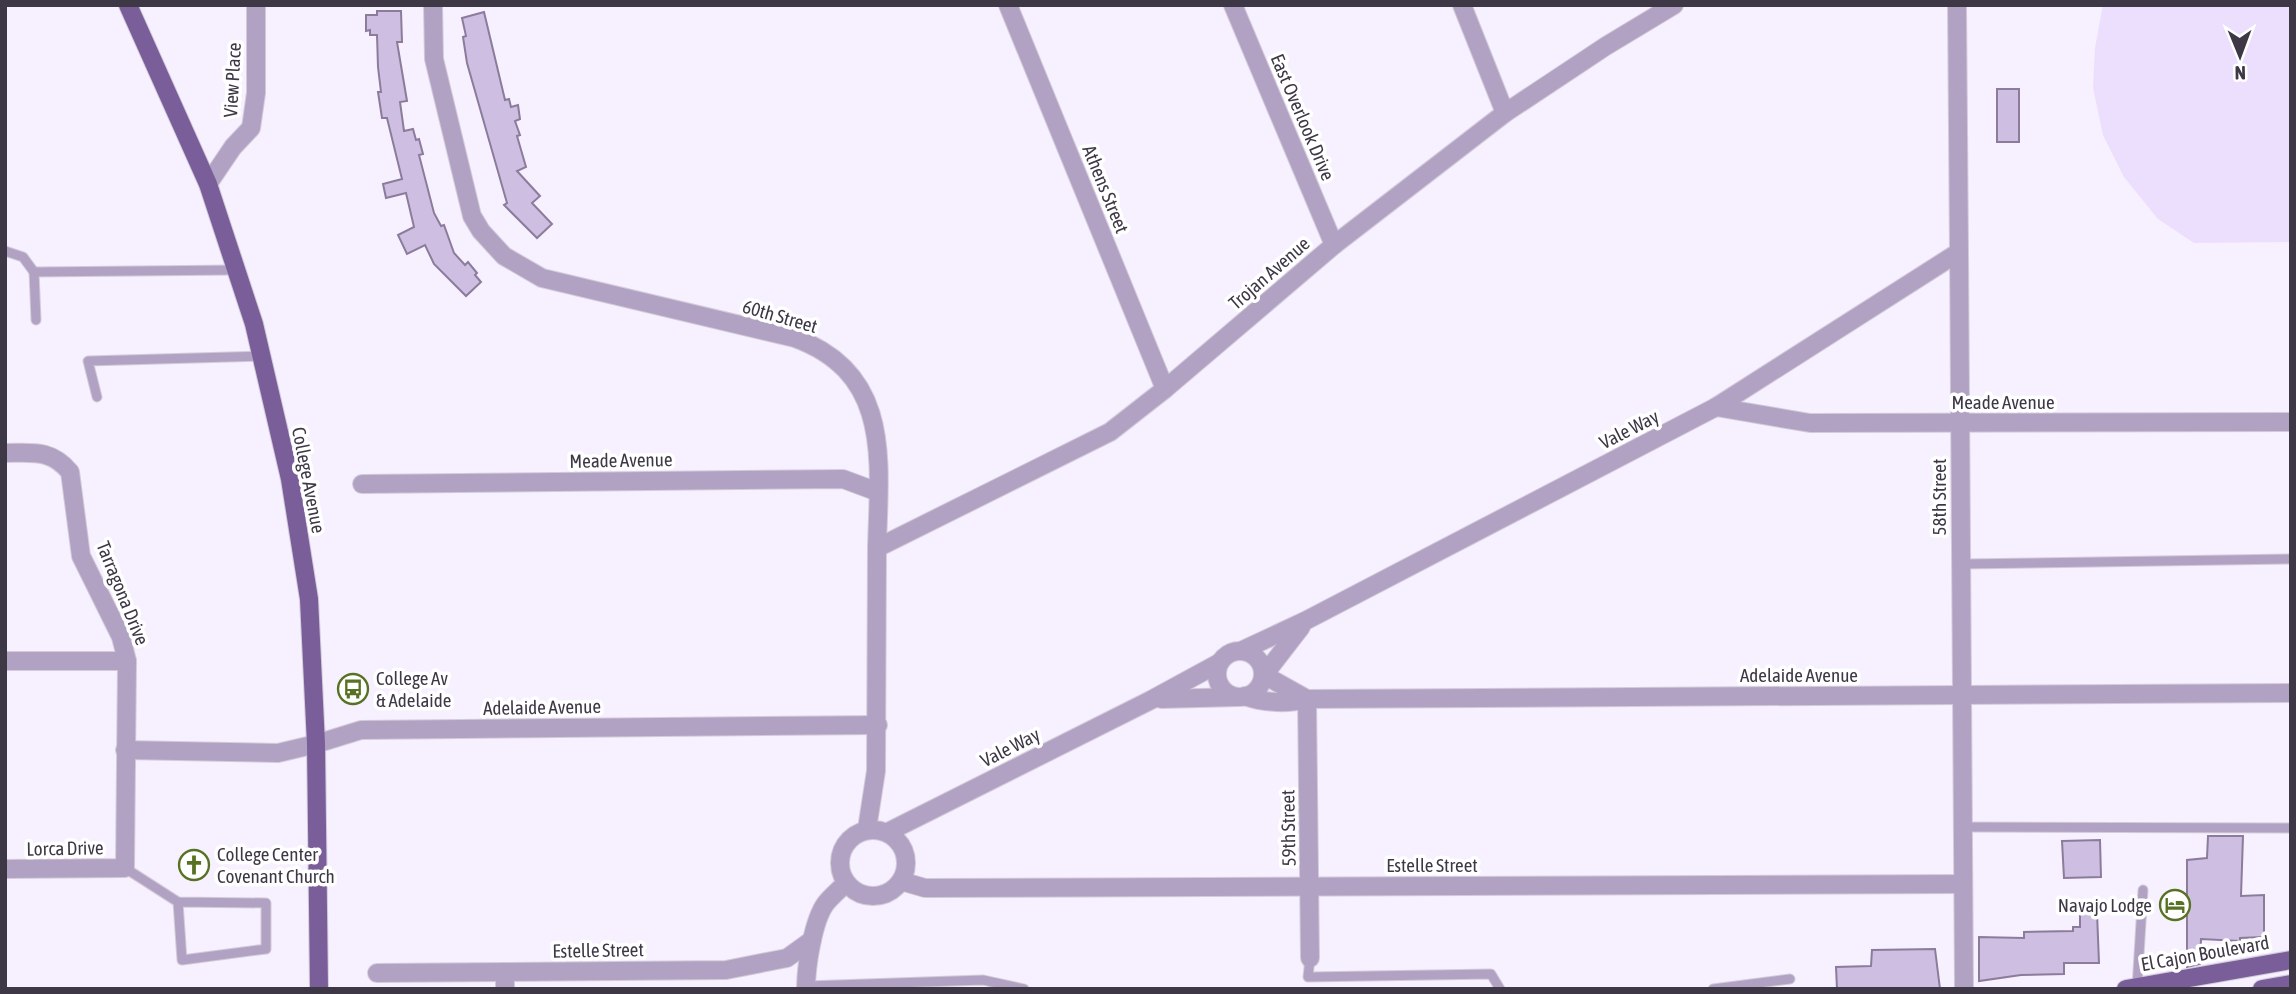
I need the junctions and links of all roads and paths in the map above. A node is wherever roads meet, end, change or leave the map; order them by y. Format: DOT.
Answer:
graph roads {
  1 [pos="128,5"];
  2 [pos="256,5"];
  3 [pos="433,5"];
  4 [pos="1008,5"];
  5 [pos="1233,5"];
  6 [pos="1462,5"];
  7 [pos="1674,5"];
  8 [pos="1957,5"];
  9 [pos="1505,113"];
  10 [pos="208,184"];
  11 [pos="1334,245"];
  12 [pos="5,251"];
  13 [pos="1959,252"];
  14 [pos="236,270"];
  15 [pos="34,272"];
  16 [pos="36,320"];
  17 [pos="261,356"];
  18 [pos="1165,389"];
  19 [pos="97,397"];
  20 [pos="1716,407"];
  21 [pos="2291,422"];
  22 [pos="1960,423"];
  23 [pos="5,453"];
  24 [pos="362,484"];
  25 [pos="878,492"];
  26 [pos="877,548"];
  27 [pos="2291,559"];
  28 [pos="1961,564"];
  29 [pos="1305,621"];
  30 [pos="1243,650"];
  31 [pos="5,661"];
  32 [pos="127,661"];
  33 [pos="1219,663"];
  34 [pos="1264,675"];
  35 [pos="2291,693"];
  36 [pos="1962,695"];
  37 [pos="1241,697"];
  38 [pos="1307,699"];
  39 [pos="1151,700"];
  40 [pos="877,725"];
  41 [pos="316,744"];
  42 [pos="125,750"];
  43 [pos="1963,827"];
  44 [pos="2291,828"];
  45 [pos="867,830"];
  46 [pos="888,832"];
  47 [pos="125,868"];
  48 [pos="5,870"];
  49 [pos="901,881"];
  50 [pos="846,883"];
  51 [pos="1963,884"];
  52 [pos="1309,886"];
  53 [pos="2143,890"];
  54 [pos="178,902"];
  55 [pos="812,940"];
  56 [pos="1310,957"];
  57 [pos="2291,960"];
  58 [pos="377,973"];
  59 [pos="1790,979"];
  60 [pos="505,980"];
  61 [pos="2291,984"];
  62 [pos="969,985"];
  63 [pos="2170,985"];
  64 [pos="806,987"];
  65 [pos="2132,988"];
  66 [pos="319,989"];
  67 [pos="1024,989"];
  68 [pos="1500,989"];
  69 [pos="1713,989"];
  70 [pos="1964,989"];
  71 [pos="2262,989"];
  1 -- 10 [label="main road, College Avenue"];
  2 -- 10 [label="street, View Place"];
  3 -- 25 [label="street, 60th Street"];
  4 -- 18 [label="street, Athens Street"];
  5 -- 11 [label="street, East Overlook Drive"];
  6 -- 9 [label="street"];
  7 -- 9 [label="street, Trojan Avenue"];
  8 -- 13 [label="street, 58th Street"];
  9 -- 11 [label="street, Trojan Avenue"];
  10 -- 14 [label="main road, College Avenue"];
  11 -- 18 [label="street, Trojan Avenue"];
  12 -- 15 [label="lane"];
  13 -- 20 [label="street, Vale Way"];
  13 -- 22 [label="street, 58th Street"];
  14 -- 15 [label="lane"];
  14 -- 17 [label="main road, College Avenue"];
  15 -- 16 [label="lane"];
  17 -- 19 [label="lane"];
  17 -- 41 [label="main road, College Avenue"];
  18 -- 26 [label="street, Trojan Avenue"];
  20 -- 22 [label="street, Meade Avenue"];
  20 -- 29 [label="street, Vale Way"];
  21 -- 22 [label="street, Meade Avenue"];
  22 -- 28 [label="street, 58th Street"];
  23 -- 32 [label="street, Tarragona Drive"];
  24 -- 25 [label="street, Meade Avenue"];
  25 -- 26 [label="street, 60th Street"];
  26 -- 40 [label="street, 60th Street"];
  27 -- 28 [label="lane"];
  28 -- 36 [label="street, 58th Street"];
  29 -- 30 [label="street, Vale Way"];
  29 -- 34 [label="street, Vale Way"];
  30 -- 33 [label="street, Vale Way"];
  30 -- 34 [label="street"];
  31 -- 32 [label="street"];
  32 -- 42 [label="street, Tarragona Drive"];
  33 -- 37 [label="street"];
  33 -- 39 [label="street, Vale Way"];
  34 -- 37 [label="street, Vale Way"];
  34 -- 38 [label="street, Adelaide Avenue"];
  35 -- 36 [label="street, Adelaide Avenue"];
  36 -- 38 [label="street, Adelaide Avenue"];
  36 -- 43 [label="street, 58th Street"];
  37 -- 38 [label="street, Adelaide Avenue"];
  37 -- 39 [label="street, Vale Way"];
  38 -- 52 [label="street, 59th Street"];
  39 -- 46 [label="street, Vale Way"];
  40 -- 41 [label="street, Adelaide Avenue"];
  40 -- 45 [label="street, 60th Street"];
  41 -- 42 [label="street, Adelaide Avenue"];
  41 -- 66 [label="main road, College Avenue"];
  42 -- 47 [label="street, Tarragona Drive"];
  43 -- 44 [label="lane"];
  43 -- 51 [label="street, 58th Street"];
  45 -- 46 [label="street"];
  45 -- 50 [label="street"];
  46 -- 49 [label="street"];
  47 -- 48 [label="street, Lorca Drive"];
  47 -- 54 [label="lane"];
  49 -- 50 [label="street"];
  49 -- 52 [label="street, Estelle Street"];
  50 -- 55 [label="street"];
  51 -- 52 [label="street, Estelle Street"];
  51 -- 70 [label="street, 58th Street"];
  52 -- 56 [label="street, 59th Street"];
  53 -- 65 [label="lane"];
  54 -- 54 [label="lane"];
  55 -- 60 [label="street, Estelle Street"];
  55 -- 64 [label="street"];
  56 -- 68 [label="lane"];
  57 -- 63 [label="main road, El Cajon Boulevard"];
  58 -- 60 [label="street, Estelle Street"];
  59 -- 69 [label="lane"];
  61 -- 71 [label="main road"];
  62 -- 64 [label="lane"];
  62 -- 67 [label="lane"];
  63 -- 65 [label="main road, El Cajon Boulevard"];
}
